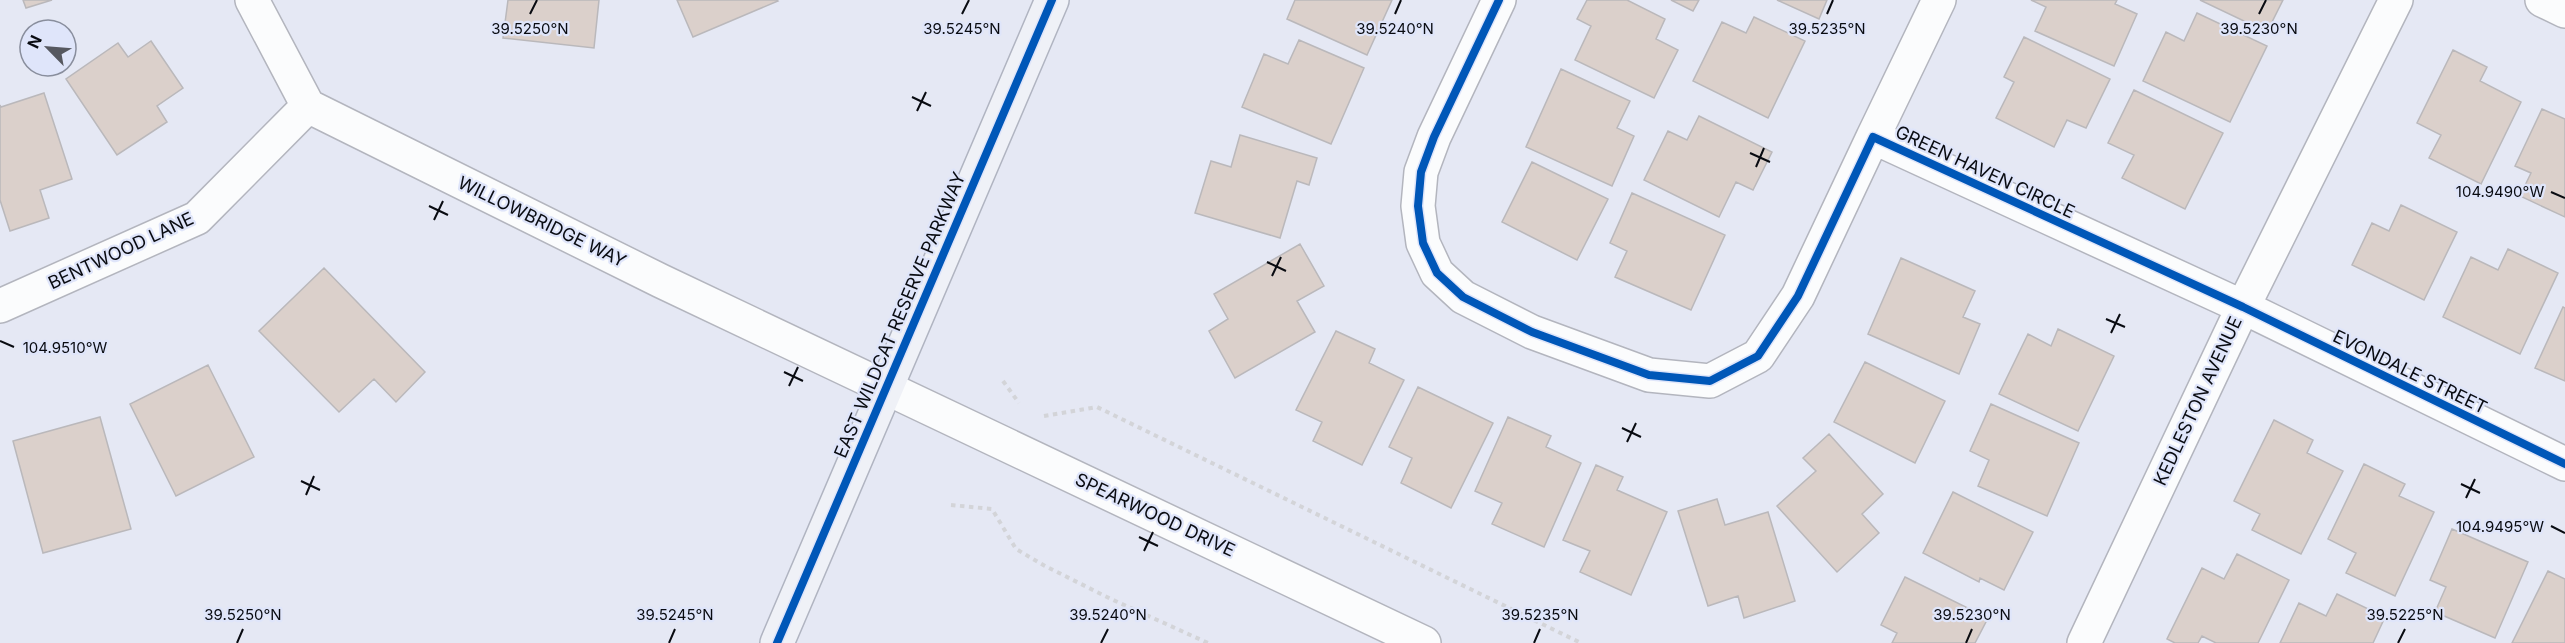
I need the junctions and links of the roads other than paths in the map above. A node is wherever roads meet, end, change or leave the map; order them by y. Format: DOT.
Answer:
graph roads {
  1 [pos="252,0"];
  2 [pos="1052,0"];
  3 [pos="1499,0"];
  4 [pos="1939,0"];
  5 [pos="2396,0"];
  6 [pos="2542,0"];
  7 [pos="2565,10"];
  8 [pos="308,106"];
  9 [pos="1873,137"];
  10 [pos="0,306"];
  11 [pos="2242,308"];
  12 [pos="885,387"];
  13 [pos="2565,464"];
  14 [pos="777,643"];
  15 [pos="1424,643"];
  16 [pos="2084,643"];
  1 -- 8 [label="street"];
  2 -- 12 [label="main road, EAST WILDCAT RESERVE PARKWAY"];
  3 -- 9 [label="street, GREEN HAVEN CIRCLE"];
  4 -- 9 [label="street"];
  5 -- 11 [label="street, KEDLESTON AVENUE"];
  6 -- 7 [label="street"];
  8 -- 10 [label="street, BENTWOOD LANE"];
  8 -- 12 [label="street, WILLOWBRIDGE WAY"];
  9 -- 11 [label="street, GREEN HAVEN CIRCLE"];
  11 -- 13 [label="street, EVONDALE STREET"];
  11 -- 16 [label="street, KEDLESTON AVENUE"];
  12 -- 14 [label="main road, EAST WILDCAT RESERVE PARKWAY"];
  12 -- 15 [label="street, SPEARWOOD DRIVE"];
}
